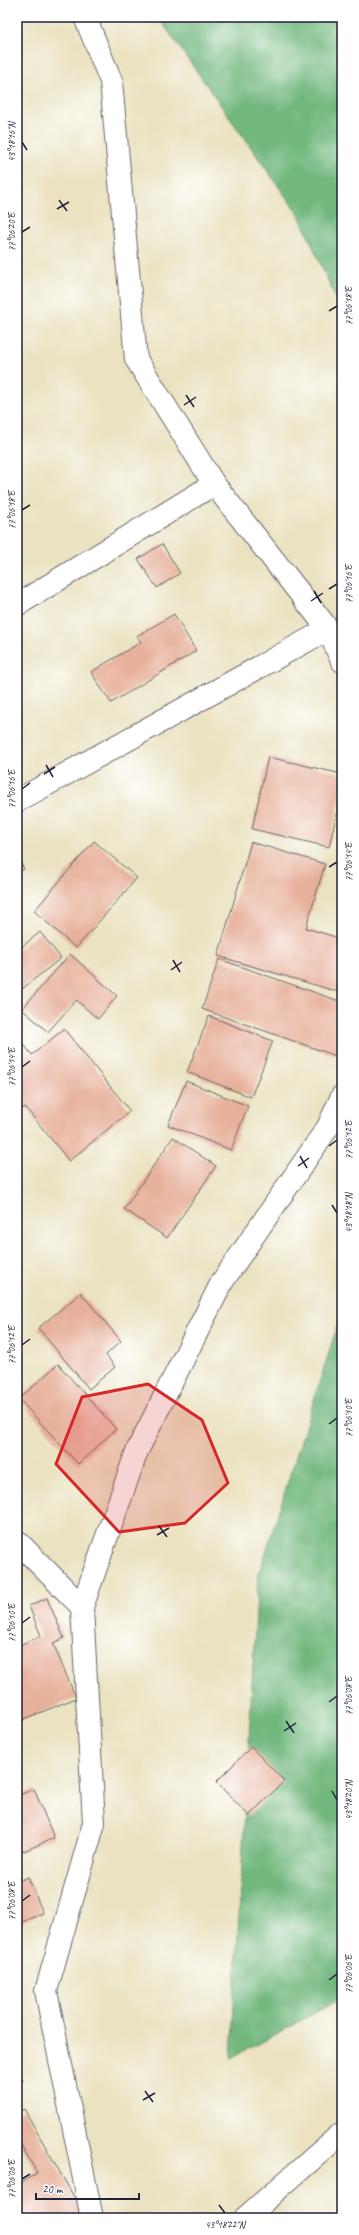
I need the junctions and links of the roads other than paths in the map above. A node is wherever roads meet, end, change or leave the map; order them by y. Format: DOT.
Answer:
graph roads {
  1 [pos="85,17"];
  2 [pos="214,484"];
  3 [pos="17,604"];
  4 [pos="328,629"];
  5 [pos="342,661"];
  6 [pos="17,801"];
  7 [pos="342,1096"];
  8 [pos="17,1541"];
  9 [pos="82,1606"];
  10 [pos="342,2133"];
  11 [pos="92,2218"];
  12 [pos="245,2218"];
  1 -- 2 [label="street"];
  2 -- 3 [label="street"];
  2 -- 4 [label="street"];
  4 -- 5 [label="street"];
  4 -- 6 [label="street"];
  7 -- 9 [label="street"];
  8 -- 9 [label="street"];
  9 -- 11 [label="street"];
  10 -- 12 [label="street"];
}
